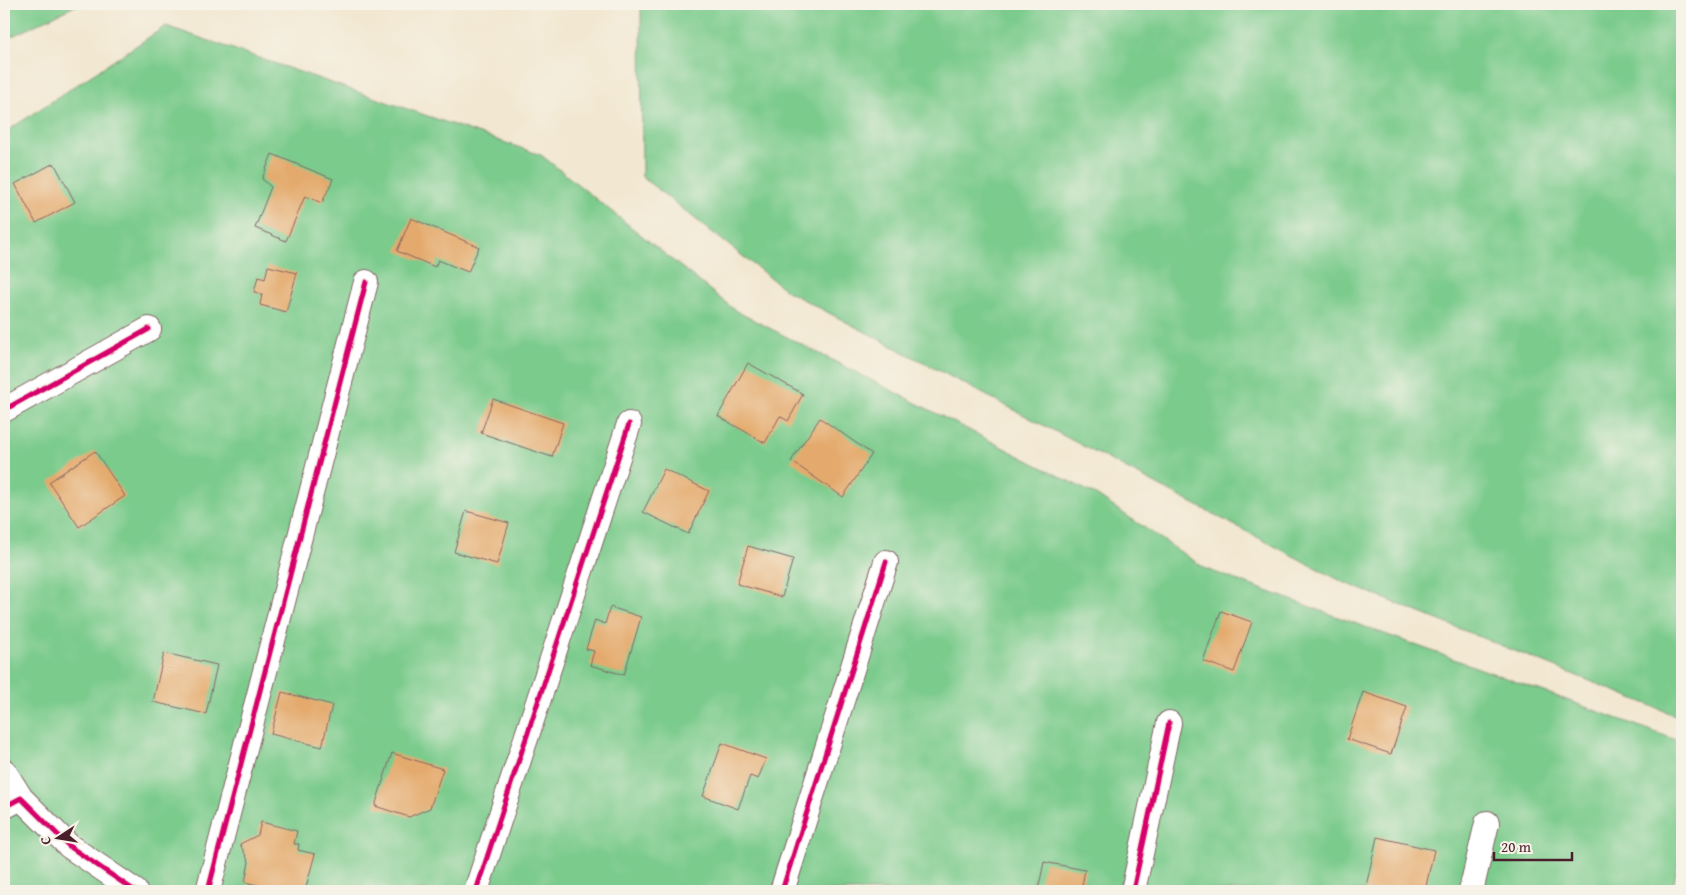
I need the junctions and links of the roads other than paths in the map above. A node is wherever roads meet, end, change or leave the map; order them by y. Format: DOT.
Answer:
graph roads {
  1 [pos="366,282"];
  2 [pos="149,328"];
  3 [pos="4,410"];
  4 [pos="629,424"];
  5 [pos="886,562"];
  6 [pos="1169,723"];
  7 [pos="4,771"];
  8 [pos="12,803"];
  9 [pos="1487,823"];
  10 [pos="135,891"];
  11 [pos="208,891"];
  12 [pos="476,891"];
  13 [pos="782,891"];
  14 [pos="1134,891"];
  15 [pos="1471,891"];
  1 -- 11 [label="street"];
  2 -- 3 [label="street"];
  4 -- 12 [label="street"];
  5 -- 13 [label="street"];
  6 -- 14 [label="street"];
  7 -- 8 [label="street"];
  8 -- 10 [label="street"];
  9 -- 15 [label="street"];
}
